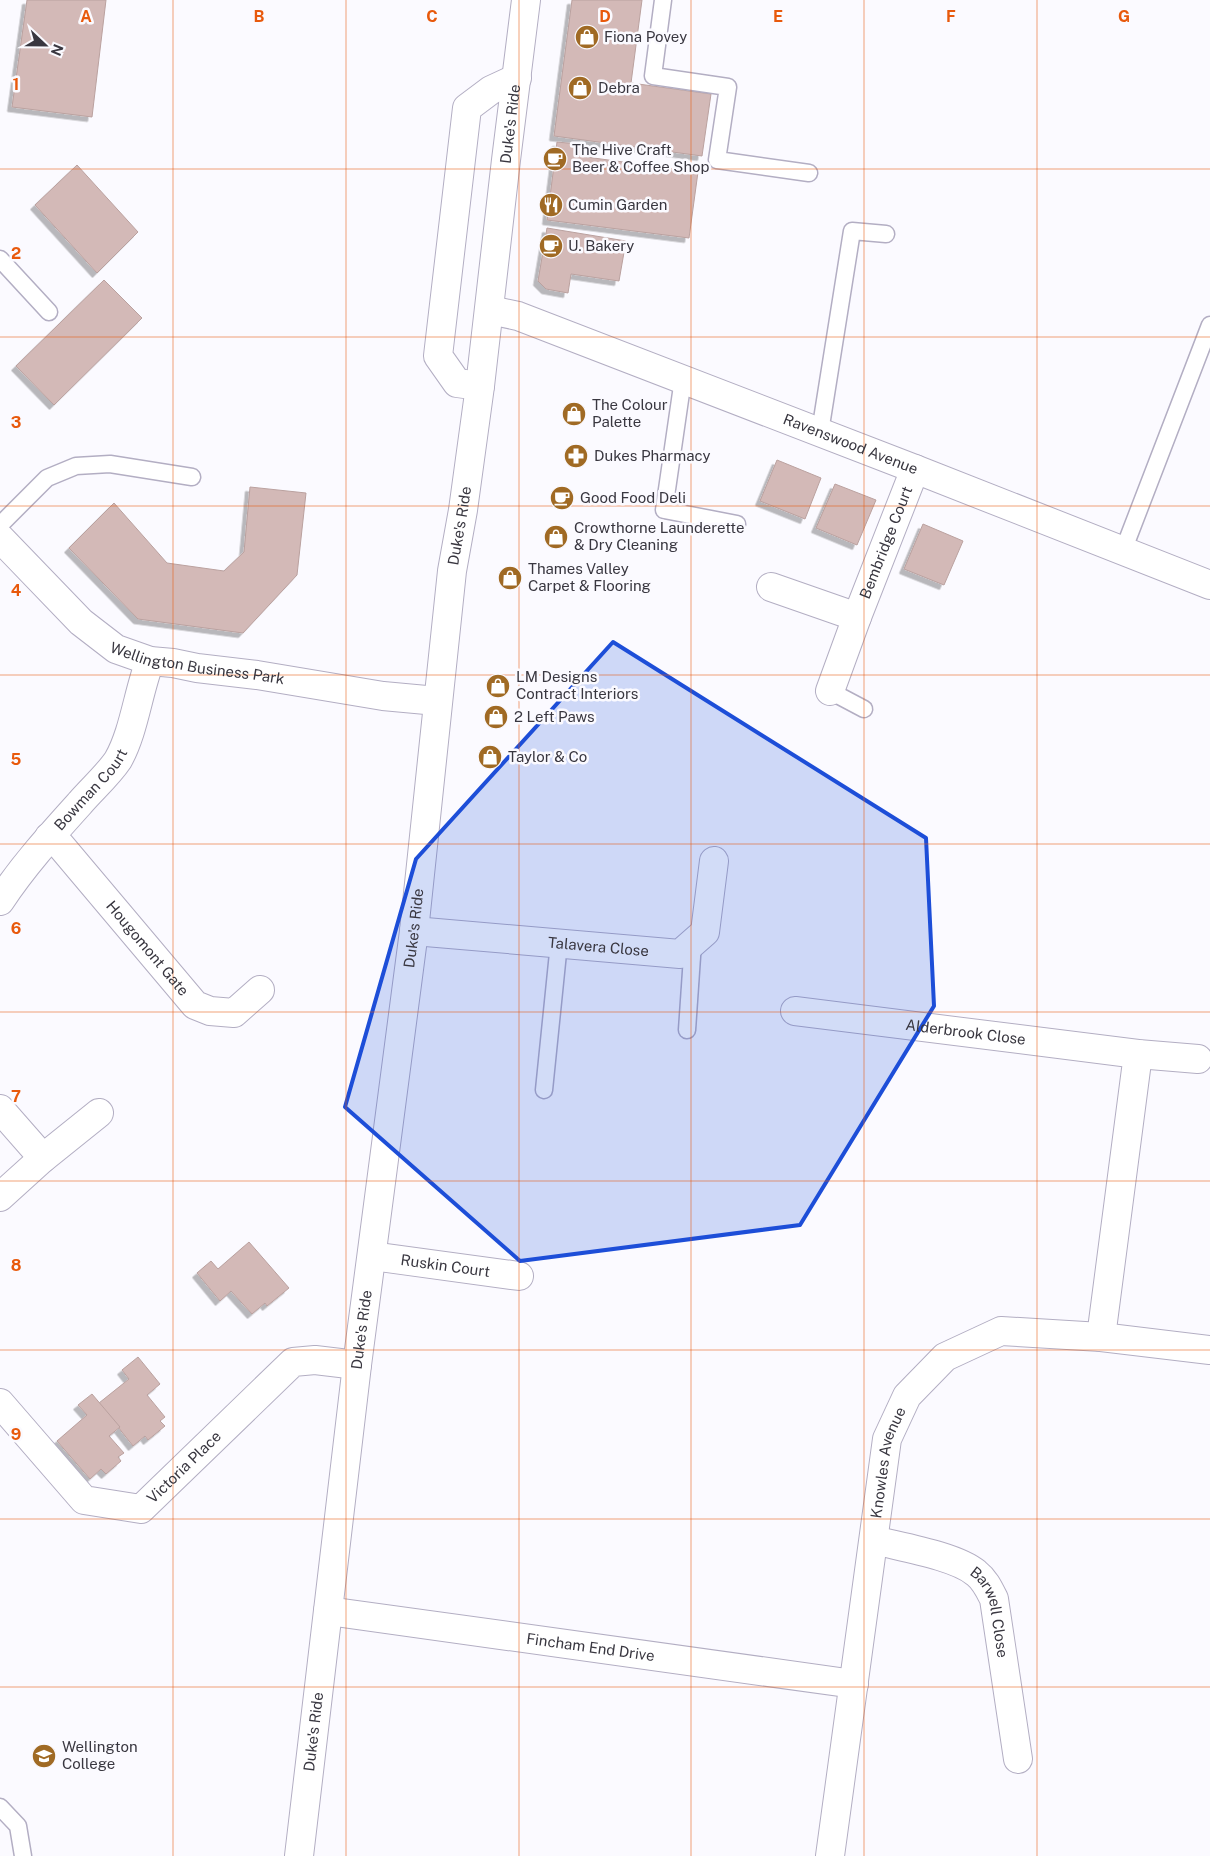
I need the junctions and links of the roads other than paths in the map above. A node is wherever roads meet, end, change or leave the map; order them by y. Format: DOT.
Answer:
graph roads {
  1 [pos="526,0"];
  2 [pos="663,0"];
  3 [pos="517,78"];
  4 [pos="809,173"];
  5 [pos="886,234"];
  6 [pos="0,259"];
  7 [pos="490,310"];
  8 [pos="49,312"];
  9 [pos="1210,325"];
  10 [pos="682,379"];
  11 [pos="480,386"];
  12 [pos="820,432"];
  13 [pos="915,469"];
  14 [pos="192,477"];
  15 [pos="737,524"];
  16 [pos="0,525"];
  17 [pos="0,538"];
  18 [pos="1123,551"];
  19 [pos="1210,585"];
  20 [pos="770,587"];
  21 [pos="857,617"];
  22 [pos="150,662"];
  23 [pos="830,691"];
  24 [pos="437,701"];
  25 [pos="864,709"];
  26 [pos="49,837"];
  27 [pos="714,861"];
  28 [pos="0,901"];
  29 [pos="414,930"];
  30 [pos="693,942"];
  31 [pos="559,943"];
  32 [pos="260,990"];
  33 [pos="795,1011"];
  34 [pos="687,1030"];
  35 [pos="1138,1054"];
  36 [pos="1198,1059"];
  37 [pos="544,1090"];
  38 [pos="0,1109"];
  39 [pos="99,1113"];
  40 [pos="43,1158"];
  41 [pos="0,1197"];
  42 [pos="372,1256"];
  43 [pos="519,1276"];
  44 [pos="1101,1337"];
  45 [pos="1210,1350"];
  46 [pos="358,1365"];
  47 [pos="0,1404"];
  48 [pos="874,1540"];
  49 [pos="328,1611"];
  50 [pos="854,1684"];
  51 [pos="1018,1759"];
  52 [pos="0,1807"];
  53 [pos="23,1856"];
  54 [pos="299,1856"];
  55 [pos="830,1856"];
  1 -- 3 [label="street, Duke's Ride"];
  2 -- 4 [label="lane"];
  3 -- 7 [label="street, Duke's Ride"];
  3 -- 11 [label="street"];
  5 -- 12 [label="lane"];
  6 -- 8 [label="lane"];
  7 -- 10 [label="street, Ravenswood Avenue"];
  7 -- 11 [label="street, Duke's Ride"];
  9 -- 18 [label="lane"];
  10 -- 12 [label="street, Ravenswood Avenue"];
  10 -- 15 [label="lane"];
  11 -- 24 [label="street, Duke's Ride"];
  12 -- 13 [label="street, Ravenswood Avenue"];
  13 -- 18 [label="street, Ravenswood Avenue"];
  13 -- 21 [label="street, Bembridge Court"];
  14 -- 16 [label="lane"];
  17 -- 22 [label="street, Wellington Business Park"];
  18 -- 19 [label="street, Ravenswood Avenue"];
  20 -- 21 [label="street, Bembridge Court"];
  21 -- 23 [label="street, Bembridge Court"];
  22 -- 24 [label="street, Wellington Business Park"];
  22 -- 26 [label="street, Bowman Court"];
  23 -- 25 [label="lane"];
  24 -- 29 [label="street, Duke's Ride"];
  26 -- 28 [label="street, Bowman Court"];
  26 -- 32 [label="street, Hougomont Gate"];
  27 -- 30 [label="street, Talavera Close"];
  29 -- 31 [label="street, Talavera Close"];
  29 -- 42 [label="street, Duke's Ride"];
  30 -- 31 [label="street, Talavera Close"];
  30 -- 34 [label="lane"];
  31 -- 37 [label="lane"];
  33 -- 35 [label="street, Alderbrook Close"];
  35 -- 36 [label="street, Alderbrook Close"];
  35 -- 44 [label="street"];
  38 -- 40 [label="street"];
  39 -- 40 [label="street"];
  40 -- 41 [label="street"];
  42 -- 43 [label="street, Ruskin Court"];
  42 -- 46 [label="street, Duke's Ride"];
  44 -- 45 [label="street, Knowles Avenue"];
  44 -- 48 [label="street, Knowles Avenue"];
  46 -- 47 [label="street, Victoria Place"];
  46 -- 49 [label="street, Duke's Ride"];
  48 -- 50 [label="street, Knowles Avenue"];
  48 -- 51 [label="street, Barwell Close"];
  49 -- 50 [label="street, Fincham End Drive"];
  49 -- 54 [label="street, Duke's Ride"];
  50 -- 55 [label="street, Knowles Avenue"];
  52 -- 53 [label="lane"];
}
